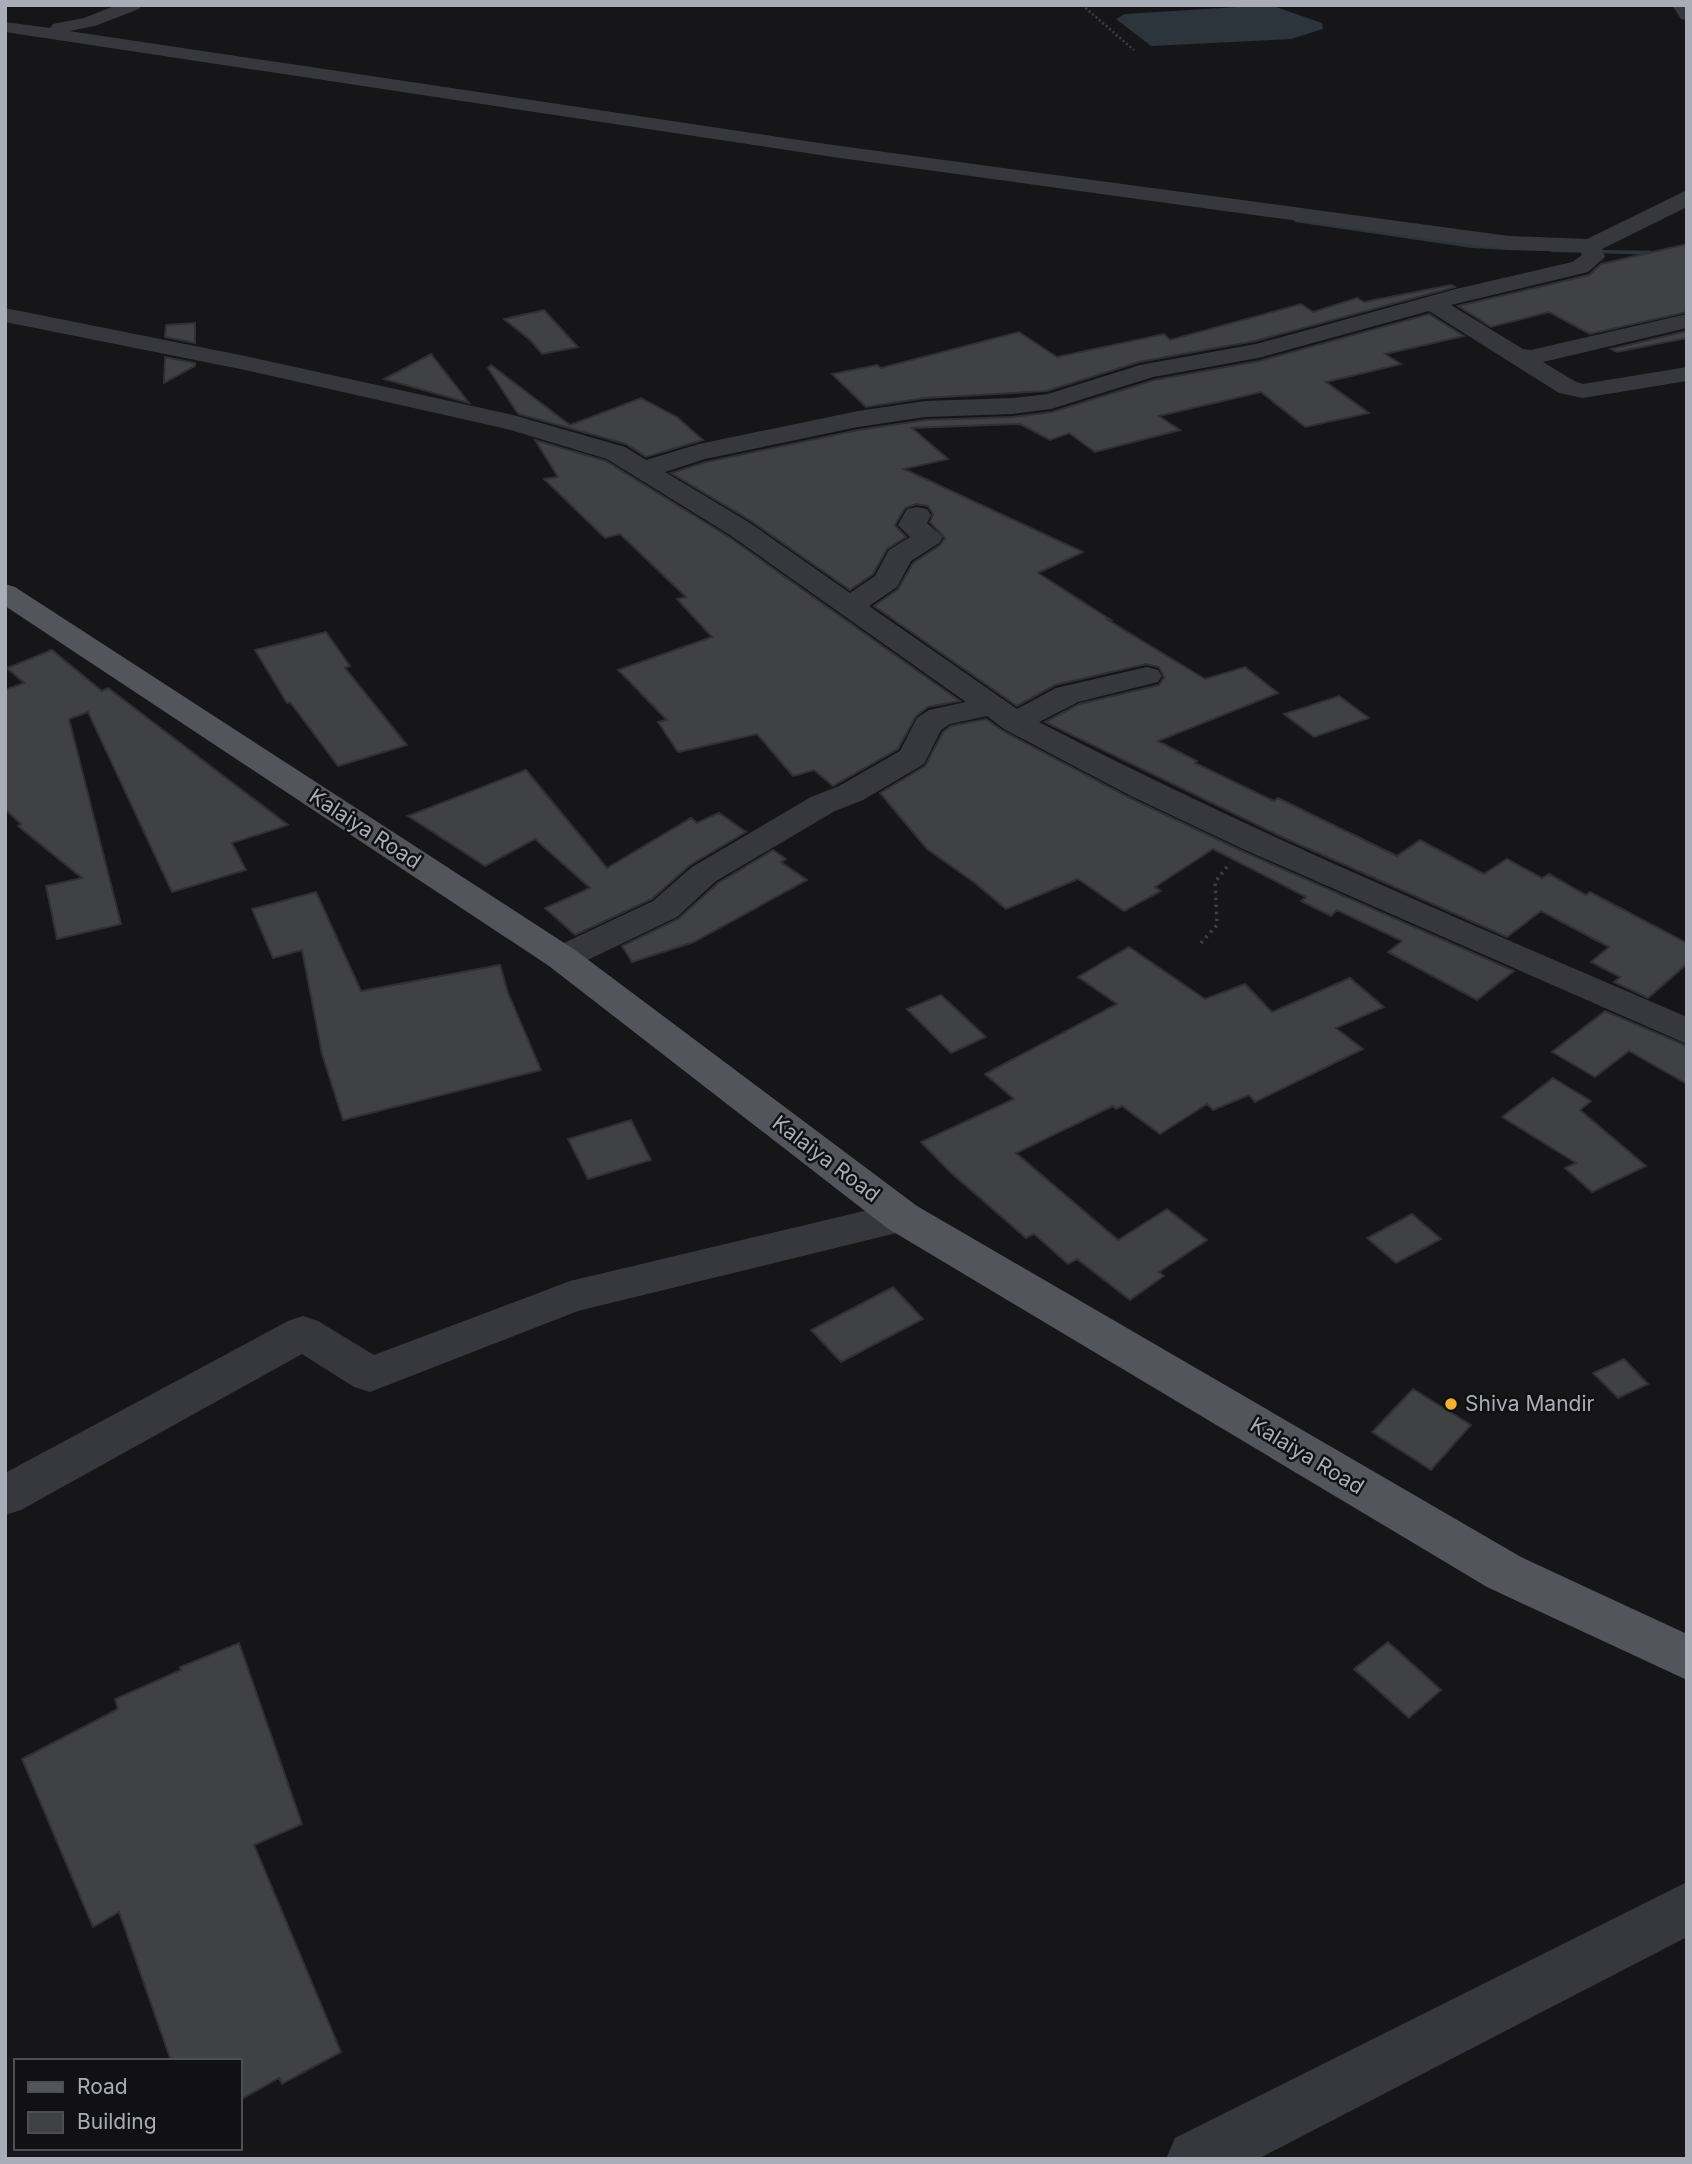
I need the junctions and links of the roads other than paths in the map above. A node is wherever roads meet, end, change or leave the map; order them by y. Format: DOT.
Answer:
graph roads {
  1 [pos="133,5"];
  2 [pos="1681,5"];
  3 [pos="1687,15"];
  4 [pos="5,27"];
  5 [pos="40,32"];
  6 [pos="1687,197"];
  7 [pos="1592,251"];
  8 [pos="1432,303"];
  9 [pos="5,316"];
  10 [pos="1687,321"];
  11 [pos="1517,356"];
  12 [pos="1687,374"];
  13 [pos="646,469"];
  14 [pos="917,515"];
  15 [pos="5,593"];
  16 [pos="849,607"];
  17 [pos="1147,676"];
  18 [pos="1004,714"];
  19 [pos="562,958"];
  20 [pos="1687,1032"];
  21 [pos="902,1217"];
  22 [pos="5,1496"];
  23 [pos="1687,1658"];
  24 [pos="1687,1908"];
  25 [pos="1196,2159"];
  1 -- 5 [label="street"];
  2 -- 3 [label="street"];
  4 -- 5 [label="street"];
  5 -- 7 [label="street"];
  6 -- 7 [label="street"];
  7 -- 8 [label="street"];
  8 -- 11 [label="street"];
  8 -- 13 [label="street"];
  9 -- 13 [label="street"];
  10 -- 11 [label="street"];
  11 -- 12 [label="street"];
  13 -- 16 [label="street"];
  14 -- 16 [label="street"];
  15 -- 19 [label="main road, Kalaiya Road"];
  16 -- 18 [label="street"];
  17 -- 18 [label="street"];
  18 -- 19 [label="street"];
  18 -- 20 [label="street"];
  19 -- 21 [label="main road, Kalaiya Road"];
  21 -- 22 [label="street"];
  21 -- 23 [label="main road, Kalaiya Road"];
  24 -- 25 [label="street"];
}
